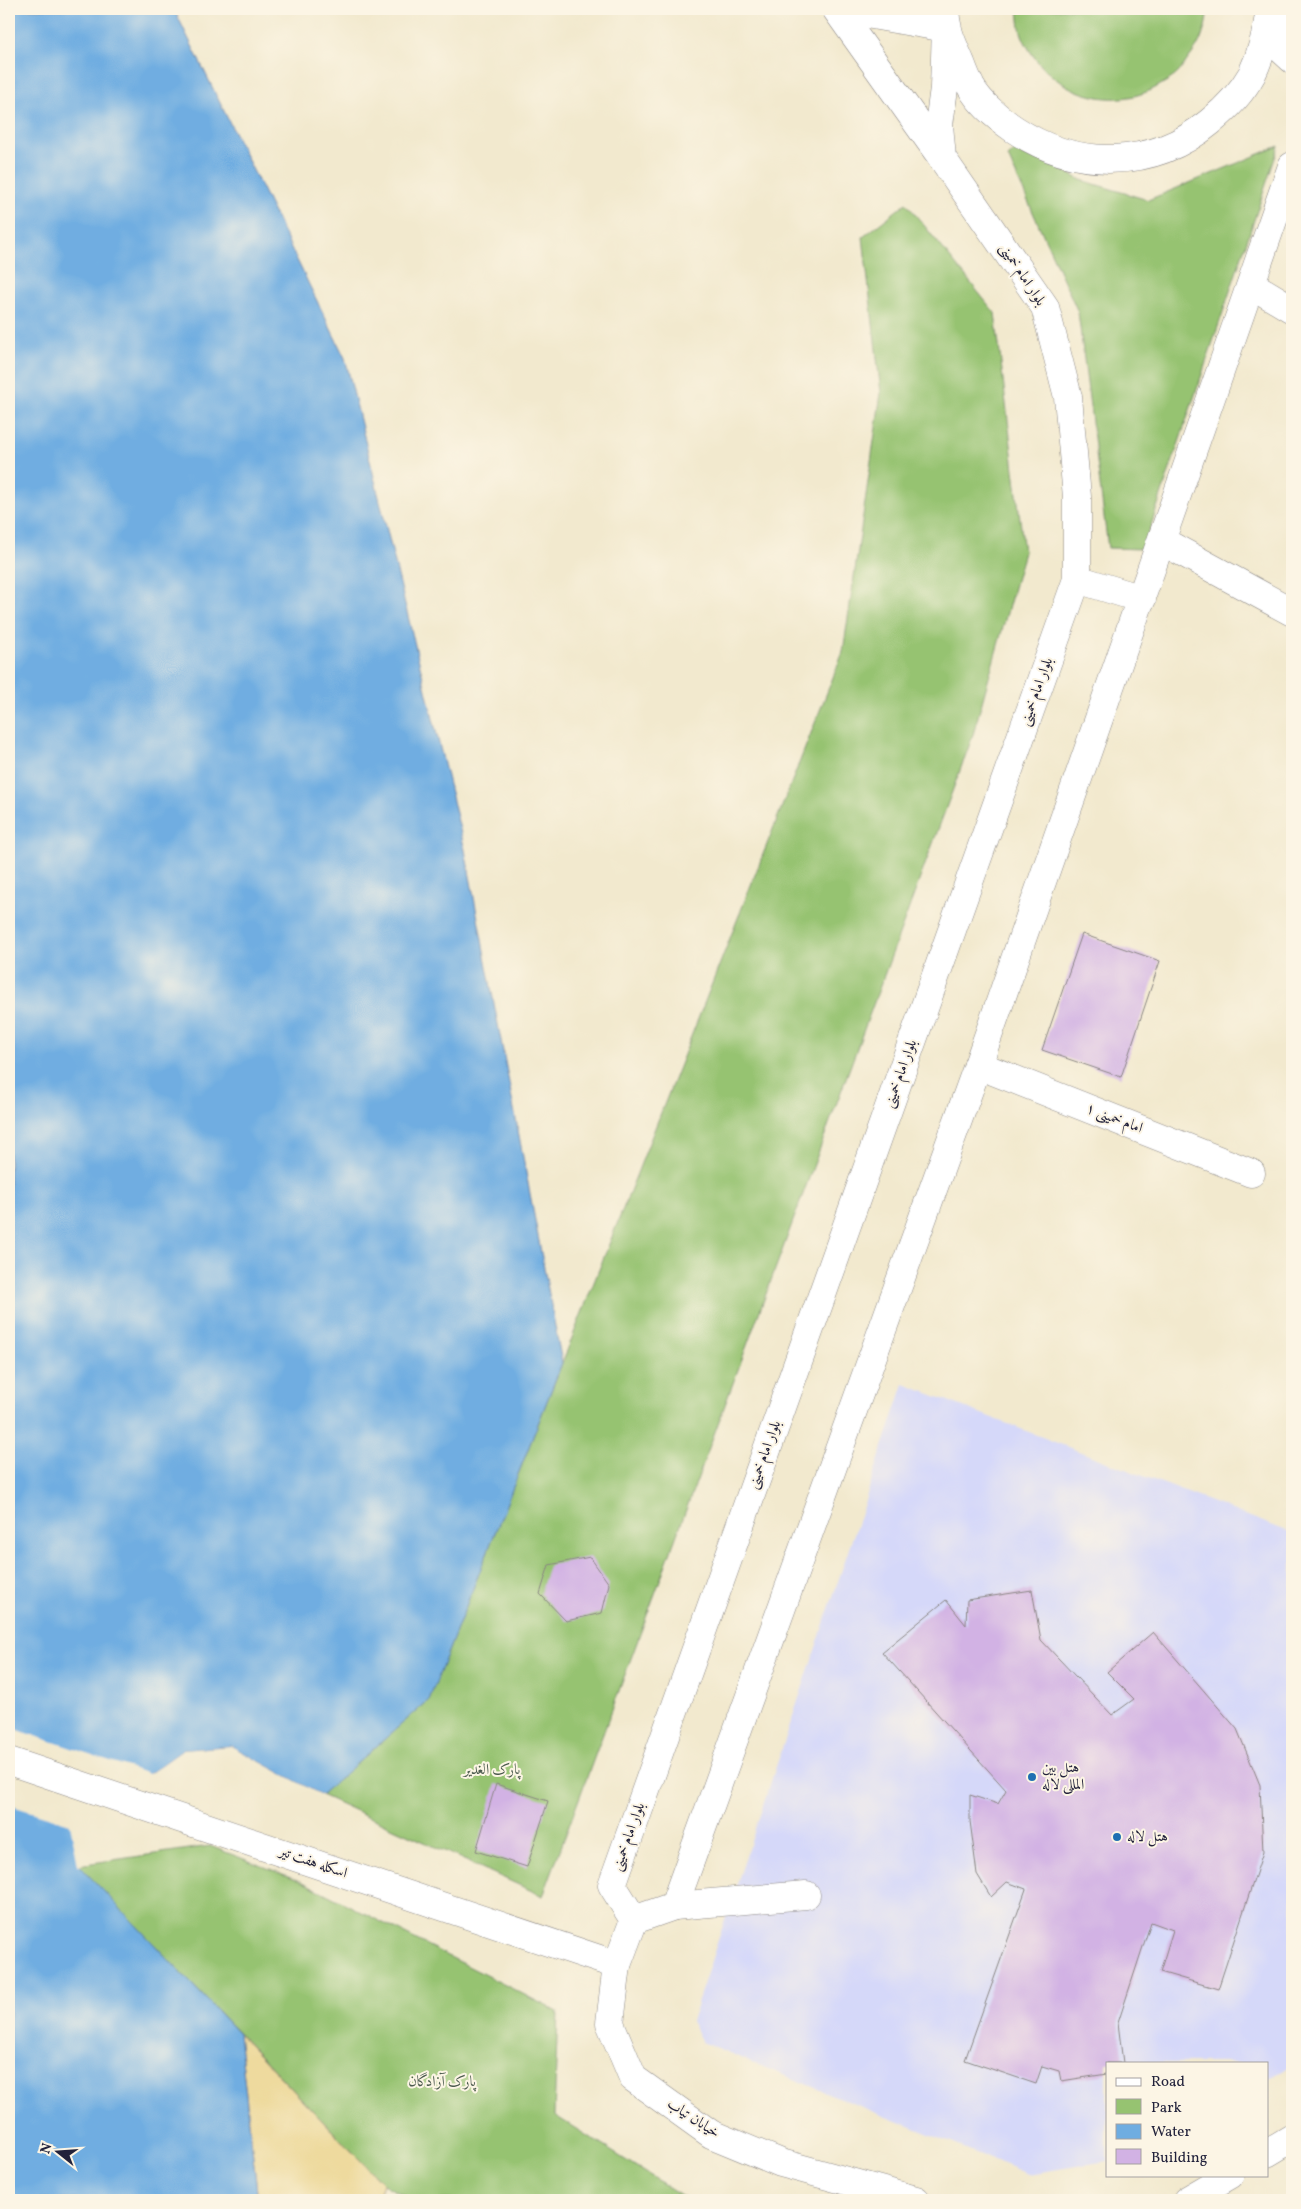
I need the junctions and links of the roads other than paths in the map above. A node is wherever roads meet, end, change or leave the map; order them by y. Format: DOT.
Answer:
graph roads {
  1 [pos="837,9"];
  2 [pos="1270,9"];
  3 [pos="946,18"];
  4 [pos="1292,20"];
  5 [pos="1267,36"];
  6 [pos="1292,59"];
  7 [pos="942,158"];
  8 [pos="1292,166"];
  9 [pos="1252,285"];
  10 [pos="1292,309"];
  11 [pos="1162,541"];
  12 [pos="1077,579"];
  13 [pos="1142,599"];
  14 [pos="1292,612"];
  15 [pos="978,1065"];
  16 [pos="1251,1173"];
  17 [pos="9,1761"];
  18 [pos="806,1895"];
  19 [pos="674,1906"];
  20 [pos="634,1920"];
  21 [pos="617,1965"];
  22 [pos="1292,2138"];
  23 [pos="1268,2153"];
  24 [pos="1228,2176"];
  25 [pos="916,2200"];
  26 [pos="1187,2200"];
  1 -- 3 [label="main road"];
  1 -- 7 [label="main road, بلوار امام خمینی"];
  2 -- 5 [label="main road"];
  3 -- 5 [label="main road"];
  3 -- 7 [label="main road"];
  4 -- 5 [label="main road"];
  5 -- 6 [label="main road"];
  7 -- 12 [label="main road, بلوار امام خمینی"];
  8 -- 9 [label="main road"];
  9 -- 10 [label="main road"];
  9 -- 11 [label="main road"];
  11 -- 13 [label="main road"];
  11 -- 14 [label="main road"];
  12 -- 13 [label="main road"];
  12 -- 20 [label="main road, بلوار امام خمینی"];
  13 -- 15 [label="main road"];
  15 -- 16 [label="main road, امام خمینی ۱"];
  15 -- 19 [label="main road"];
  17 -- 21 [label="main road, اسکله هفت تیر"];
  18 -- 19 [label="main road"];
  19 -- 20 [label="main road"];
  20 -- 21 [label="main road, خیابان تیاب"];
  21 -- 25 [label="main road, خیابان تیاب"];
  22 -- 23 [label="main road"];
  24 -- 26 [label="main road"];
}
